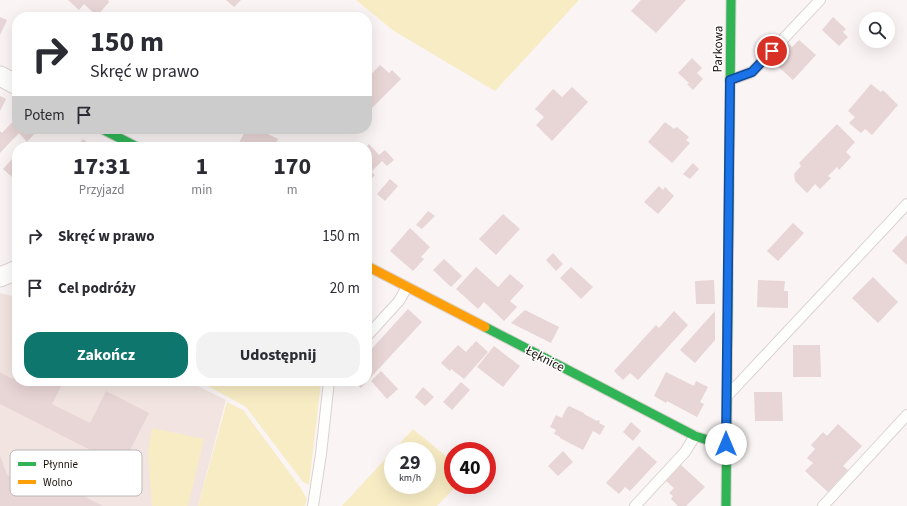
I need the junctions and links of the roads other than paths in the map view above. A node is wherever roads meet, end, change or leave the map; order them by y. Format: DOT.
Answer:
graph roads {
  1 [pos="731,0"];
  2 [pos="820,0"];
  3 [pos="0,76"];
  4 [pos="730,80"];
  5 [pos="12,82"];
  6 [pos="111,134"];
  7 [pos="125,142"];
  8 [pos="907,204"];
  9 [pos="372,269"];
  10 [pos="407,287"];
  11 [pos="372,330"];
  12 [pos="328,386"];
  13 [pos="726,397"];
  14 [pos="907,415"];
  15 [pos="695,436"];
  16 [pos="726,444"];
  17 [pos="313,506"];
  18 [pos="635,506"];
  19 [pos="726,506"];
  20 [pos="823,506"];
  1 -- 4 [label="street, Parkowa"];
  2 -- 4 [label="lane"];
  3 -- 5 [label="street"];
  4 -- 13 [label="street, Parkowa"];
  6 -- 7 [label="street"];
  8 -- 13 [label="lane"];
  9 -- 10 [label="street, Łęknice"];
  10 -- 11 [label="lane"];
  10 -- 15 [label="street, Łęknice"];
  12 -- 17 [label="lane"];
  13 -- 16 [label="street, Parkowa"];
  14 -- 20 [label="lane"];
  15 -- 16 [label="street, Łęknice"];
  15 -- 18 [label="lane"];
  16 -- 19 [label="street, Parkowa"];
}
